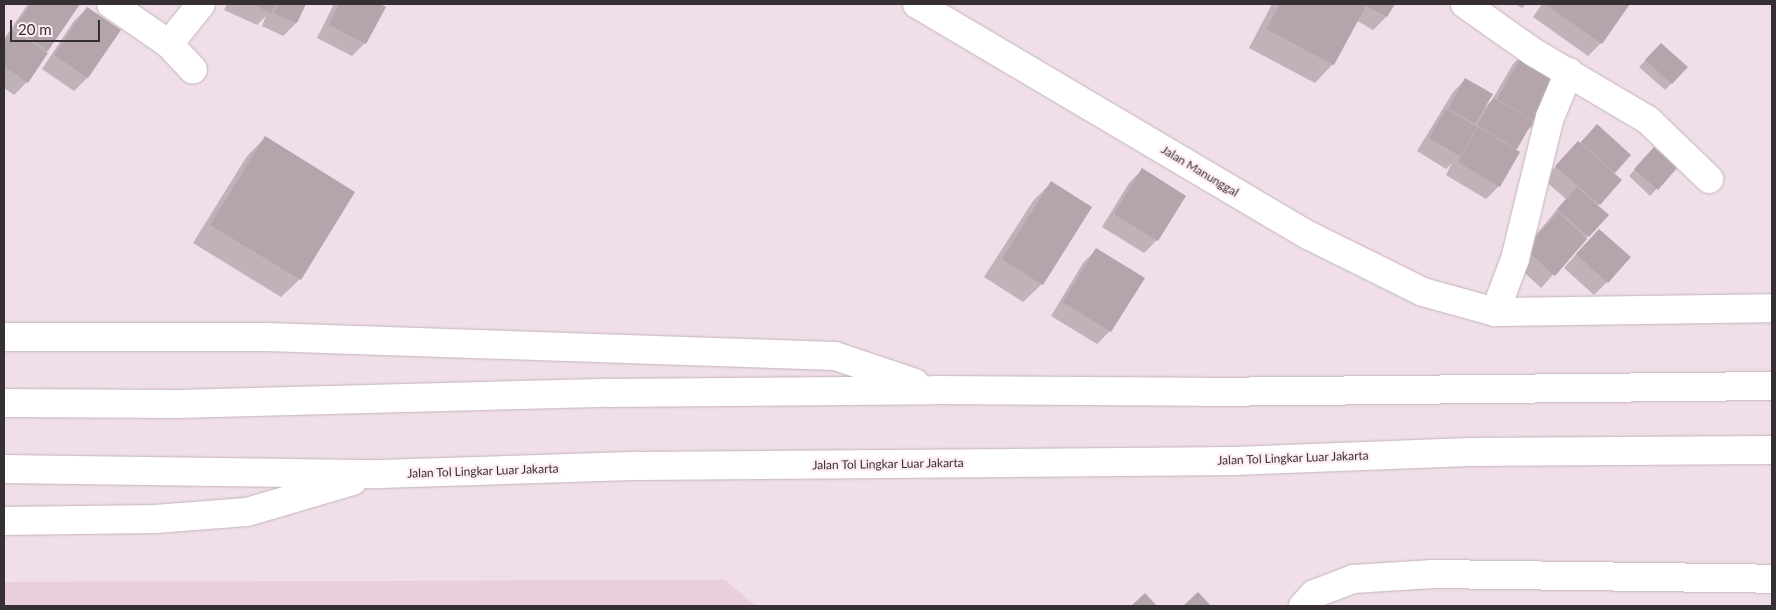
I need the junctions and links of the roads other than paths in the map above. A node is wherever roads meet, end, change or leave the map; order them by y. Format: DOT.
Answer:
graph roads {
  1 [pos="111,4"];
  2 [pos="201,4"];
  3 [pos="917,4"];
  4 [pos="1465,4"];
  5 [pos="169,44"];
  6 [pos="193,70"];
  7 [pos="1569,72"];
  8 [pos="1709,179"];
  9 [pos="1772,308"];
  10 [pos="1495,312"];
  11 [pos="4,337"];
  12 [pos="1772,386"];
  13 [pos="936,390"];
  14 [pos="4,403"];
  15 [pos="1772,450"];
  16 [pos="4,469"];
  17 [pos="379,474"];
  18 [pos="4,521"];
  19 [pos="1772,579"];
  20 [pos="1308,600"];
  1 -- 5 [label="main road"];
  2 -- 5 [label="main road"];
  3 -- 10 [label="main road, Jalan Manunggal"];
  4 -- 7 [label="main road"];
  5 -- 6 [label="main road"];
  7 -- 8 [label="main road"];
  7 -- 10 [label="main road"];
  9 -- 10 [label="main road, Jalan Manunggal"];
  11 -- 13 [label="main road"];
  12 -- 13 [label="main road"];
  13 -- 14 [label="main road"];
  15 -- 17 [label="main road, Jalan Tol Lingkar Luar Jakarta"];
  16 -- 17 [label="main road, Jalan Tol Lingkar Luar Jakarta"];
  17 -- 18 [label="main road"];
  19 -- 20 [label="main road"];
}
